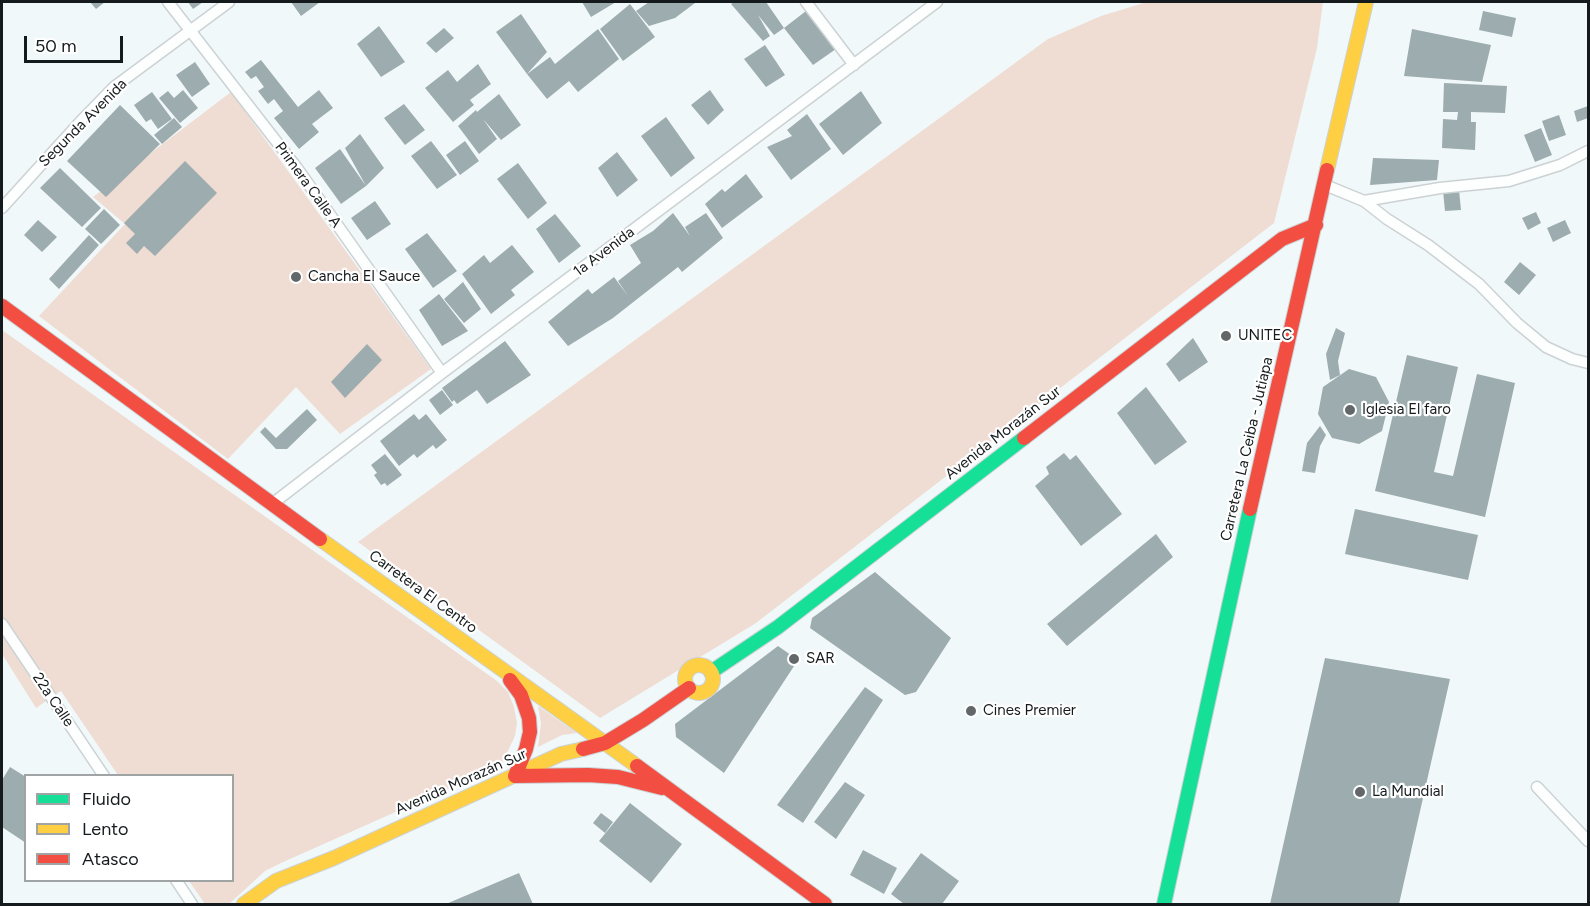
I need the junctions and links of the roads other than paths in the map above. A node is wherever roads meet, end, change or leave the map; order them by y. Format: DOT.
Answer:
graph roads {
  1 [pos="168,2"];
  2 [pos="229,2"];
  3 [pos="806,2"];
  4 [pos="937,2"];
  5 [pos="1366,2"];
  6 [pos="190,30"];
  7 [pos="854,64"];
  8 [pos="1588,152"];
  9 [pos="1324,185"];
  10 [pos="1364,201"];
  11 [pos="2,208"];
  12 [pos="1316,225"];
  13 [pos="2,306"];
  14 [pos="1588,363"];
  15 [pos="442,373"];
  16 [pos="272,504"];
  17 [pos="2,624"];
  18 [pos="498,666"];
  19 [pos="711,672"];
  20 [pos="689,688"];
  21 [pos="605,743"];
  22 [pos="103,774"];
  23 [pos="515,776"];
  24 [pos="1537,787"];
  25 [pos="669,789"];
  26 [pos="1588,841"];
  27 [pos="177,882"];
  28 [pos="192,904"];
  29 [pos="244,904"];
  30 [pos="825,904"];
  31 [pos="1164,904"];
  1 -- 6 [label="street, Primera Calle A"];
  2 -- 6 [label="street, Segunda Avenida"];
  3 -- 7 [label="street"];
  4 -- 7 [label="street, 1a Avenida"];
  5 -- 9 [label="main road, Carretera La Ceiba - Jutiapa"];
  6 -- 11 [label="street, Segunda Avenida"];
  6 -- 15 [label="street, Primera Calle A"];
  7 -- 15 [label="street, 1a Avenida"];
  8 -- 10 [label="street"];
  9 -- 10 [label="street"];
  9 -- 12 [label="main road, Carretera La Ceiba - Jutiapa"];
  10 -- 14 [label="street"];
  12 -- 19 [label="main road, Avenida Morazán Sur"];
  12 -- 31 [label="main road, Carretera La Ceiba - Jutiapa"];
  13 -- 16 [label="main road, Carretera El Centro"];
  15 -- 16 [label="street, 1a Avenida"];
  16 -- 18 [label="main road, Carretera El Centro"];
  17 -- 22 [label="street, 22a Calle"];
  18 -- 21 [label="main road, Carretera El Centro"];
  18 -- 23 [label="main road"];
  19 -- 20 [label="main road, Avenida Morazán Sur"];
  19 -- 20 [label="main road, Avenida Morazán Sur"];
  20 -- 21 [label="main road, Avenida Morazán Sur"];
  21 -- 23 [label="main road, Avenida Morazán Sur"];
  21 -- 25 [label="main road, Carretera El Centro"];
  23 -- 25 [label="main road"];
  23 -- 29 [label="main road, Avenida Morazán Sur"];
  24 -- 26 [label="street"];
  25 -- 30 [label="main road, Carretera El Centro"];
  27 -- 28 [label="street"];
}
